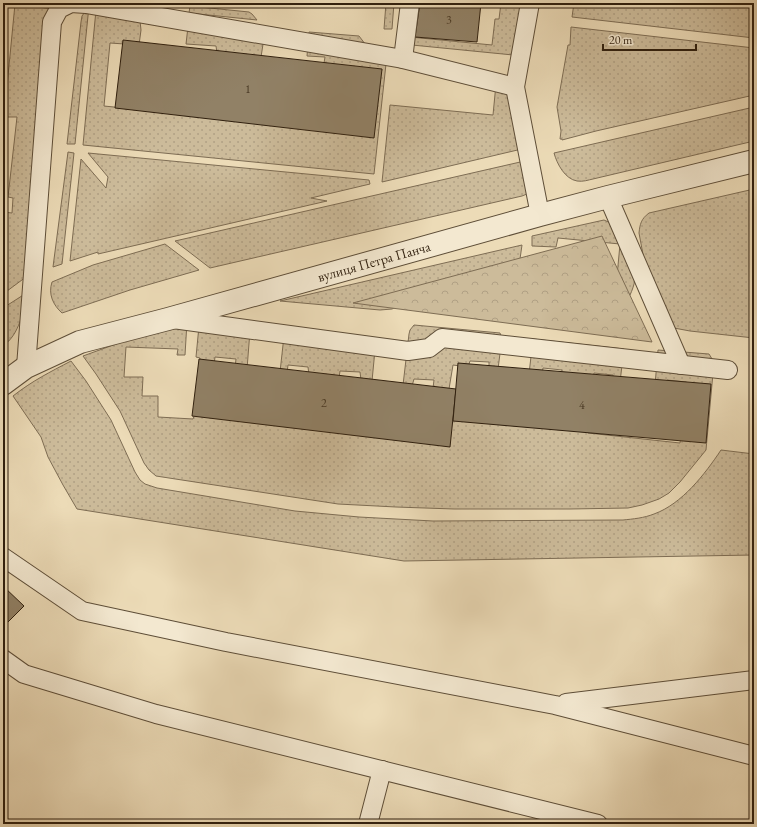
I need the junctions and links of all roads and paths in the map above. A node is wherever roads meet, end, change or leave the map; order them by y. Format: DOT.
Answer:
graph roads {
  1 [pos="410,3"];
  2 [pos="530,3"];
  3 [pos="403,59"];
  4 [pos="515,87"];
  5 [pos="754,161"];
  6 [pos="608,197"];
  7 [pos="540,215"];
  8 [pos="168,319"];
  9 [pos="681,365"];
  10 [pos="26,367"];
  11 [pos="728,370"];
  12 [pos="3,384"];
  13 [pos="3,557"];
  14 [pos="3,660"];
  15 [pos="754,680"];
  16 [pos="555,705"];
  17 [pos="754,756"];
  18 [pos="382,770"];
  19 [pos="368,824"];
  20 [pos="598,824"];
  1 -- 3 [label="lane"];
  2 -- 4 [label="lane"];
  3 -- 4 [label="lane"];
  3 -- 10 [label="lane"];
  4 -- 7 [label="lane"];
  5 -- 6 [label="street, вулиця Петра Панча"];
  6 -- 7 [label="street, вулиця Петра Панча"];
  6 -- 9 [label="lane"];
  7 -- 8 [label="street, вулиця Петра Панча"];
  8 -- 9 [label="lane"];
  8 -- 10 [label="street, вулиця Петра Панча"];
  9 -- 11 [label="lane"];
  10 -- 12 [label="street, вулиця Петра Панча"];
  13 -- 16 [label="lane"];
  14 -- 18 [label="lane"];
  15 -- 16 [label="lane"];
  16 -- 17 [label="lane"];
  18 -- 19 [label="lane"];
  18 -- 20 [label="lane"];
}
